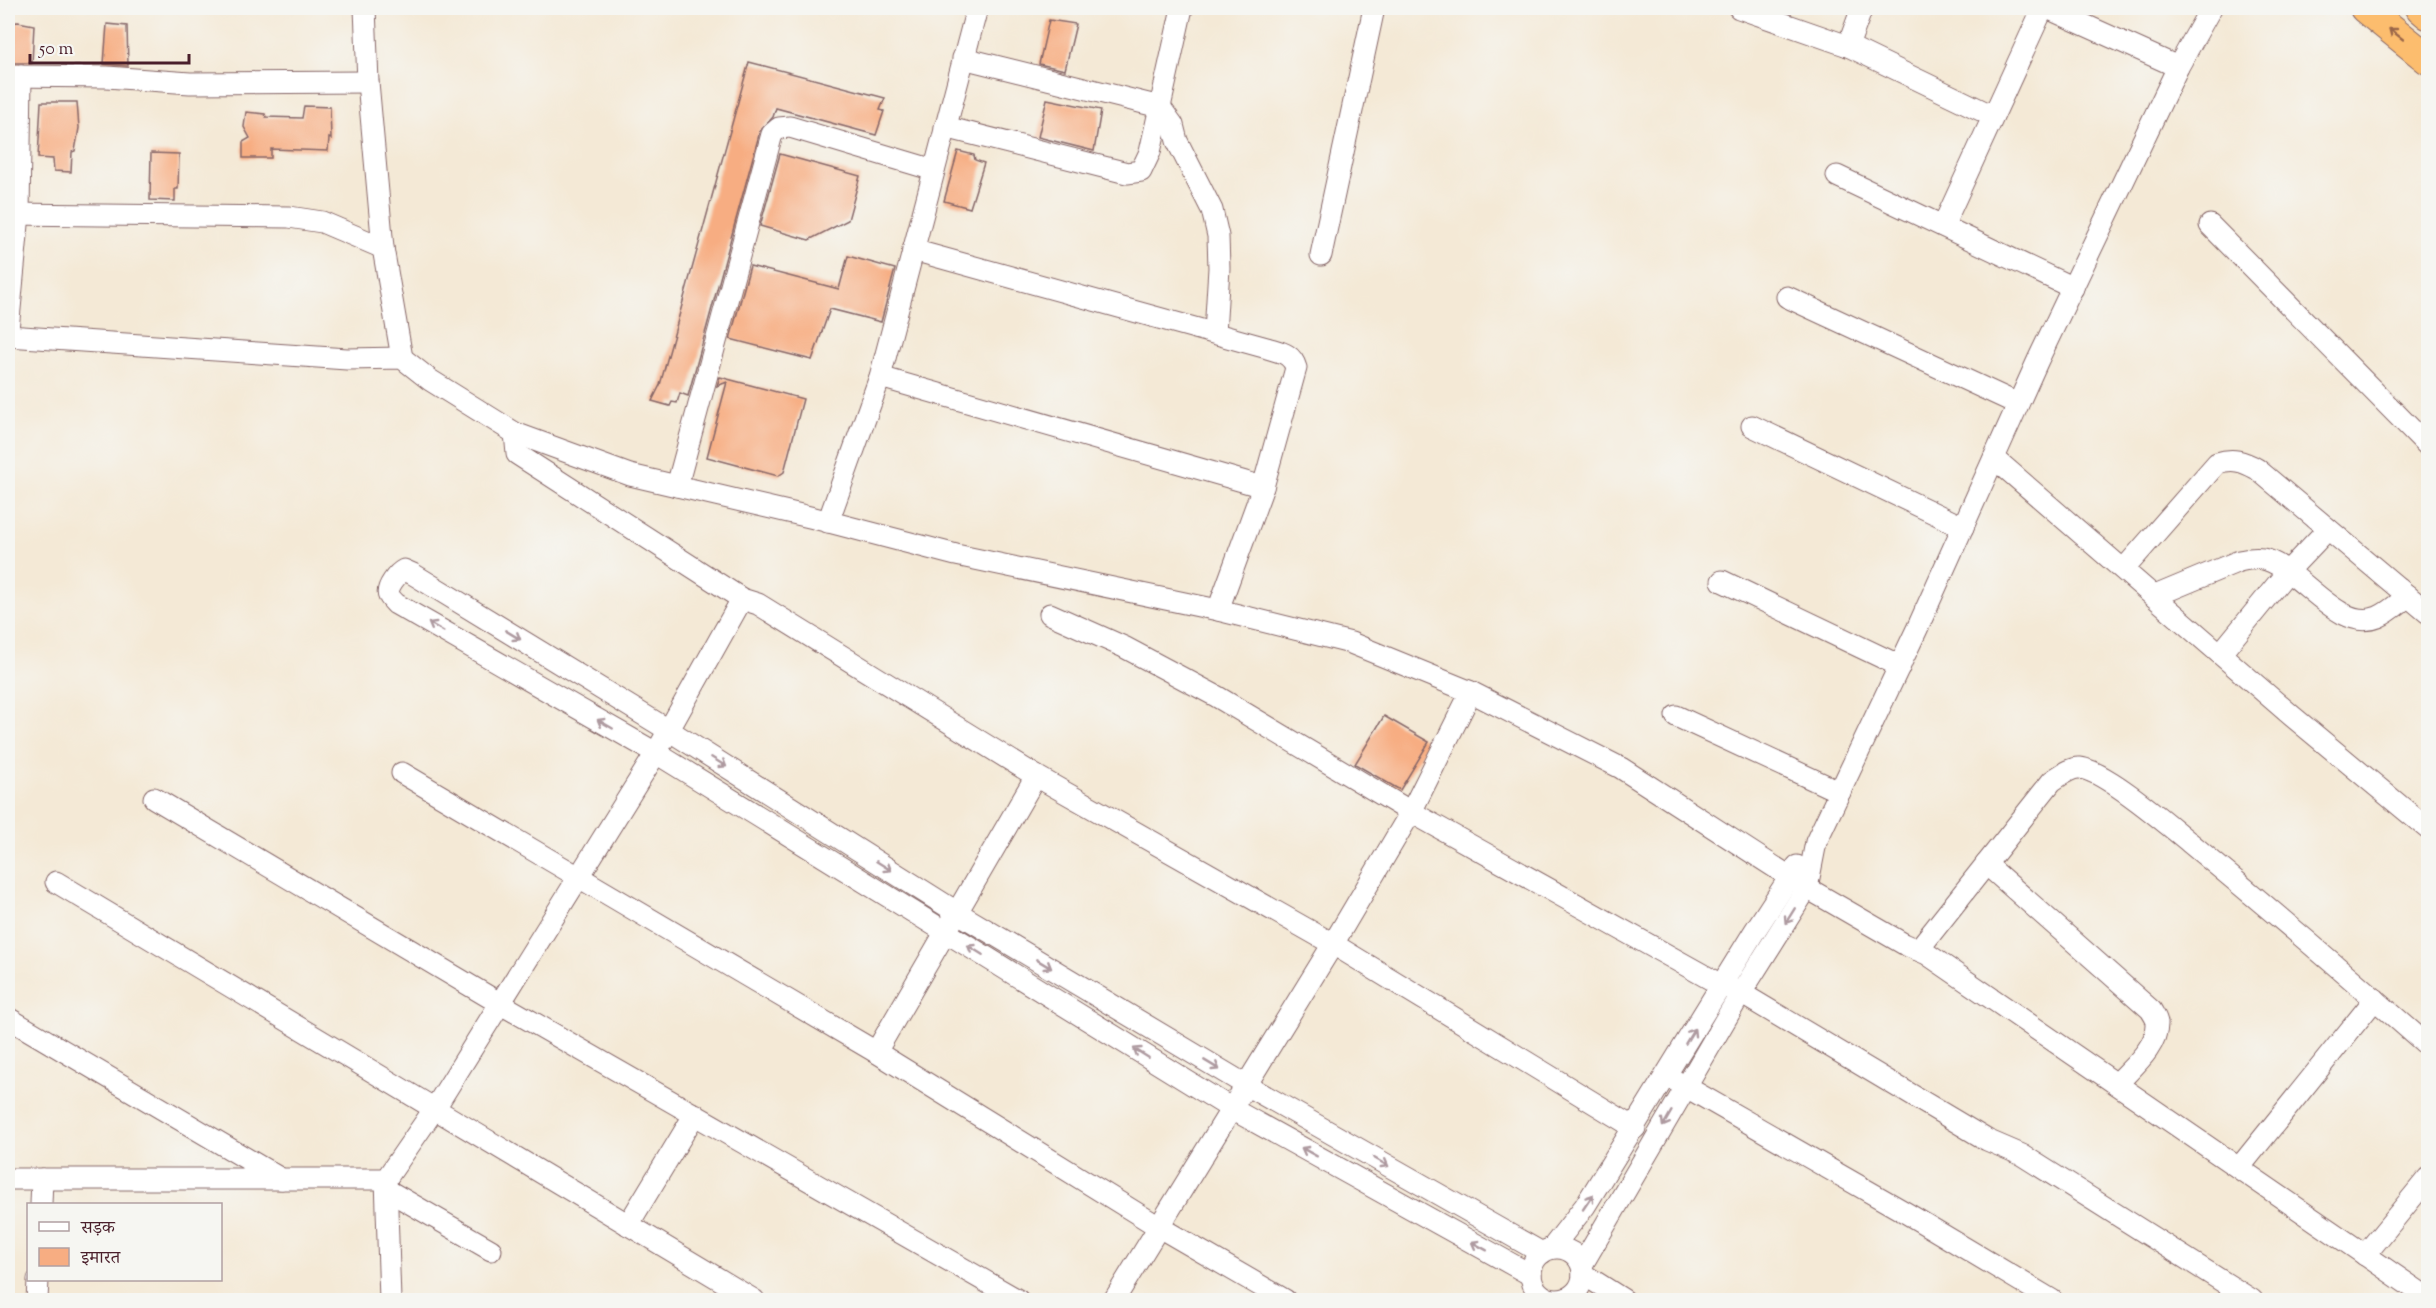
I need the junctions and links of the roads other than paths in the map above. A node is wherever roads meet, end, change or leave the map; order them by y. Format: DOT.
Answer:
graph roads {
  1 [pos="365,8"];
  2 [pos="977,8"];
  3 [pos="1182,8"];
  4 [pos="1374,8"];
  5 [pos="1739,8"];
  6 [pos="1862,8"];
  7 [pos="2045,8"];
  8 [pos="2211,8"];
  9 [pos="2365,8"];
  10 [pos="2421,8"];
  11 [pos="2428,14"];
  12 [pos="1848,46"];
  13 [pos="963,58"];
  14 [pos="2428,59"];
  15 [pos="2178,67"];
  16 [pos="14,76"];
  17 [pos="368,82"];
  18 [pos="1160,107"];
  19 [pos="1993,116"];
  20 [pos="945,127"];
  21 [pos="934,170"];
  22 [pos="1837,176"];
  23 [pos="14,214"];
  24 [pos="2210,225"];
  25 [pos="1943,226"];
  26 [pos="384,248"];
  27 [pos="914,250"];
  28 [pos="1321,255"];
  29 [pos="2073,288"];
  30 [pos="1787,297"];
  31 [pos="8,330"];
  32 [pos="1215,333"];
  33 [pos="8,336"];
  34 [pos="402,358"];
  35 [pos="880,377"];
  36 [pos="2018,404"];
  37 [pos="1752,426"];
  38 [pos="514,433"];
  39 [pos="2428,446"];
  40 [pos="1994,458"];
  41 [pos="677,486"];
  42 [pos="1263,487"];
  43 [pos="828,522"];
  44 [pos="1962,527"];
  45 [pos="2328,529"];
  46 [pos="2124,569"];
  47 [pos="2289,570"];
  48 [pos="1722,581"];
  49 [pos="2155,596"];
  50 [pos="2408,596"];
  51 [pos="742,599"];
  52 [pos="1218,610"];
  53 [pos="2428,613"];
  54 [pos="1050,614"];
  55 [pos="2221,653"];
  56 [pos="1900,666"];
  57 [pos="1471,692"];
  58 [pos="1676,716"];
  59 [pos="670,731"];
  60 [pos="656,753"];
  61 [pos="402,773"];
  62 [pos="1036,776"];
  63 [pos="1840,792"];
  64 [pos="154,798"];
  65 [pos="1411,812"];
  66 [pos="2428,829"];
  67 [pos="1816,842"];
  68 [pos="1986,864"];
  69 [pos="1789,876"];
  70 [pos="577,878"];
  71 [pos="56,882"];
  72 [pos="1808,888"];
  73 [pos="958,913"];
  74 [pos="946,932"];
  75 [pos="1334,944"];
  76 [pos="1918,950"];
  77 [pos="1721,985"];
  78 [pos="1741,993"];
  79 [pos="2376,999"];
  80 [pos="501,1004"];
  81 [pos="8,1018"];
  82 [pos="2428,1046"];
  83 [pos="876,1052"];
  84 [pos="1666,1076"];
  85 [pos="2117,1084"];
  86 [pos="1246,1086"];
  87 [pos="1686,1086"];
  88 [pos="435,1108"];
  89 [pos="1232,1109"];
  90 [pos="695,1114"];
  91 [pos="1635,1128"];
  92 [pos="2239,1168"];
  93 [pos="2428,1178"];
  94 [pos="8,1179"];
  95 [pos="42,1179"];
  96 [pos="281,1180"];
  97 [pos="387,1184"];
  98 [pos="41,1203"];
  99 [pos="628,1225"];
  100 [pos="1160,1227"];
  101 [pos="490,1250"];
  102 [pos="1547,1250"];
  103 [pos="2365,1255"];
  104 [pos="1582,1270"];
  105 [pos="38,1281"];
  106 [pos="1528,1286"];
  107 [pos="2428,1298"];
  108 [pos="1563,1299"];
  109 [pos="38,1300"];
  110 [pos="390,1300"];
  111 [pos="754,1300"];
  112 [pos="1018,1300"];
  113 [pos="1114,1300"];
  114 [pos="1285,1300"];
  115 [pos="1624,1300"];
  116 [pos="2052,1300"];
  117 [pos="2252,1300"];
  1 -- 17 [label="street"];
  2 -- 13 [label="street"];
  3 -- 18 [label="street"];
  4 -- 28 [label="street"];
  5 -- 12 [label="street"];
  6 -- 12 [label="street"];
  7 -- 15 [label="street"];
  7 -- 19 [label="street"];
  8 -- 15 [label="street"];
  14 -- 9 [label="highway, one-way"];
  10 -- 11 [label="highway"];
  12 -- 19 [label="street"];
  13 -- 18 [label="street"];
  13 -- 20 [label="street"];
  15 -- 29 [label="street"];
  16 -- 17 [label="street"];
  16 -- 23 [label="street"];
  17 -- 26 [label="street"];
  18 -- 20 [label="street"];
  18 -- 32 [label="street"];
  19 -- 25 [label="street"];
  20 -- 21 [label="street"];
  21 -- 27 [label="street"];
  21 -- 41 [label="street"];
  22 -- 25 [label="street"];
  23 -- 26 [label="street"];
  23 -- 31 [label="street"];
  24 -- 39 [label="street"];
  25 -- 29 [label="street"];
  26 -- 34 [label="street"];
  27 -- 32 [label="street"];
  27 -- 35 [label="street"];
  29 -- 36 [label="street"];
  30 -- 36 [label="street"];
  32 -- 42 [label="street"];
  33 -- 34 [label="street"];
  34 -- 38 [label="street"];
  35 -- 42 [label="street"];
  35 -- 43 [label="street"];
  36 -- 40 [label="street"];
  37 -- 44 [label="street"];
  38 -- 41 [label="street"];
  38 -- 51 [label="street"];
  40 -- 44 [label="street"];
  40 -- 46 [label="street"];
  41 -- 43 [label="street"];
  42 -- 52 [label="street"];
  43 -- 52 [label="street"];
  44 -- 56 [label="street"];
  45 -- 46 [label="street"];
  45 -- 47 [label="street"];
  45 -- 50 [label="street"];
  46 -- 49 [label="street"];
  47 -- 49 [label="street"];
  47 -- 50 [label="street"];
  47 -- 55 [label="street"];
  48 -- 56 [label="street"];
  49 -- 55 [label="street"];
  50 -- 53 [label="street"];
  51 -- 59 [label="street"];
  51 -- 62 [label="street"];
  52 -- 57 [label="street"];
  54 -- 65 [label="street"];
  55 -- 66 [label="street"];
  56 -- 63 [label="street"];
  57 -- 65 [label="street"];
  57 -- 69 [label="street"];
  58 -- 63 [label="street"];
  59 -- 60 [label="street"];
  60 -- 59 [label="street, one-way"];
  59 -- 73 [label="street, one-way"];
  60 -- 70 [label="street"];
  60 -- 74 [label="street"];
  61 -- 70 [label="street"];
  62 -- 73 [label="street"];
  62 -- 75 [label="street"];
  63 -- 67 [label="street"];
  64 -- 80 [label="street"];
  65 -- 75 [label="street"];
  65 -- 77 [label="street"];
  67 -- 69 [label="street"];
  67 -- 72 [label="street"];
  68 -- 76 [label="street"];
  68 -- 79 [label="street"];
  68 -- 85 [label="street"];
  69 -- 72 [label="street"];
  69 -- 77 [label="street"];
  70 -- 80 [label="street"];
  70 -- 83 [label="street"];
  71 -- 88 [label="street"];
  72 -- 76 [label="street"];
  72 -- 78 [label="street, one-way"];
  73 -- 74 [label="street"];
  73 -- 86 [label="street, one-way"];
  74 -- 83 [label="street"];
  89 -- 74 [label="street, one-way"];
  75 -- 86 [label="street"];
  75 -- 91 [label="street"];
  76 -- 85 [label="street"];
  77 -- 78 [label="street"];
  84 -- 77 [label="street, one-way"];
  78 -- 87 [label="street"];
  78 -- 117 [label="street"];
  79 -- 82 [label="street"];
  79 -- 92 [label="street"];
  80 -- 88 [label="street"];
  80 -- 90 [label="street"];
  81 -- 96 [label="street"];
  83 -- 100 [label="street"];
  84 -- 87 [label="street"];
  84 -- 91 [label="street"];
  85 -- 92 [label="street"];
  86 -- 89 [label="street"];
  86 -- 102 [label="street, one-way"];
  87 -- 104 [label="street, one-way"];
  87 -- 116 [label="street"];
  88 -- 97 [label="street"];
  88 -- 99 [label="street"];
  89 -- 100 [label="street"];
  106 -- 89 [label="street, one-way"];
  90 -- 99 [label="street"];
  90 -- 112 [label="street"];
  102 -- 91 [label="street, one-way"];
  92 -- 103 [label="street"];
  93 -- 103 [label="street"];
  94 -- 95 [label="street"];
  95 -- 96 [label="street"];
  95 -- 98 [label="street"];
  96 -- 97 [label="street"];
  97 -- 101 [label="street"];
  97 -- 110 [label="street"];
  99 -- 111 [label="street"];
  100 -- 113 [label="street"];
  100 -- 114 [label="street"];
  102 -- 104 [label="street"];
  102 -- 106 [label="street"];
  103 -- 107 [label="street"];
  104 -- 108 [label="street"];
  104 -- 115 [label="street"];
  105 -- 109 [label="street"];
  106 -- 108 [label="street"];
}
